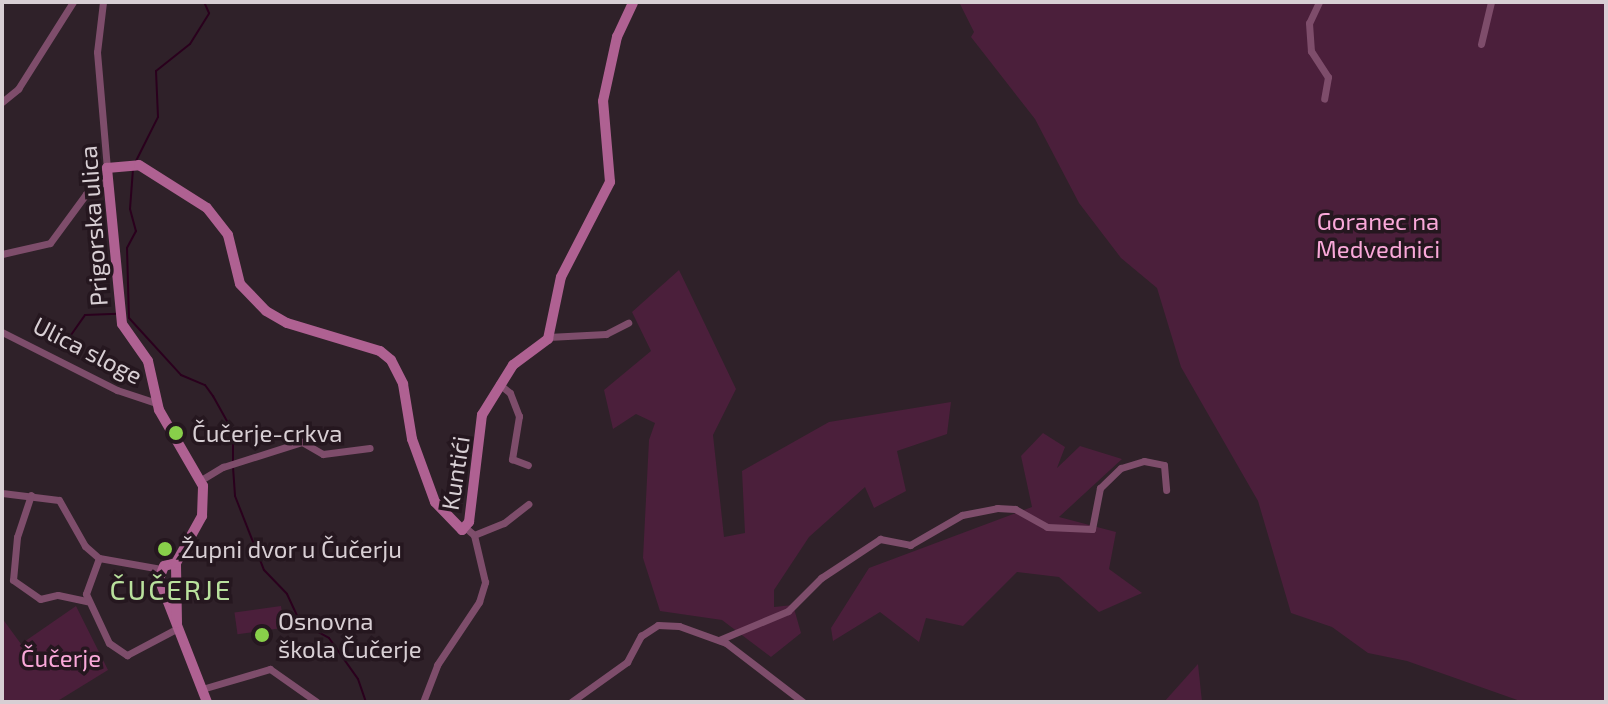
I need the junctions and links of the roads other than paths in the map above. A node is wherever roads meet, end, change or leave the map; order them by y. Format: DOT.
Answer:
graph roads {
  1 [pos="73,2"];
  2 [pos="103,2"];
  3 [pos="633,2"];
  4 [pos="1319,2"];
  5 [pos="1491,2"];
  6 [pos="1481,44"];
  7 [pos="1324,99"];
  8 [pos="2,102"];
  9 [pos="108,174"];
  10 [pos="2,254"];
  11 [pos="628,323"];
  12 [pos="2,332"];
  13 [pos="548,337"];
  14 [pos="498,383"];
  15 [pos="156,403"];
  16 [pos="370,448"];
  17 [pos="528,465"];
  18 [pos="201,480"];
  19 [pos="1166,490"];
  20 [pos="2,493"];
  21 [pos="31,495"];
  22 [pos="528,504"];
  23 [pos="470,531"];
  24 [pos="99,558"];
  25 [pos="176,563"];
  26 [pos="161,569"];
  27 [pos="87,601"];
  28 [pos="178,625"];
  29 [pos="719,640"];
  30 [pos="202,689"];
  31 [pos="207,702"];
  32 [pos="317,702"];
  33 [pos="423,702"];
  34 [pos="571,702"];
  35 [pos="803,702"];
  1 -- 8 [label="street"];
  2 -- 9 [label="street, Prigorska ulica"];
  3 -- 13 [label="street"];
  4 -- 7 [label="street"];
  5 -- 6 [label="street"];
  9 -- 10 [label="street"];
  9 -- 15 [label="street, Prigorska ulica"];
  9 -- 23 [label="street, Kuntići"];
  11 -- 13 [label="street"];
  12 -- 15 [label="street, Ulica sloge"];
  13 -- 14 [label="street, Kuntići"];
  14 -- 17 [label="street"];
  14 -- 23 [label="street, Kuntići"];
  15 -- 18 [label="street, Prigorska ulica"];
  16 -- 18 [label="street"];
  18 -- 25 [label="street"];
  19 -- 29 [label="street"];
  20 -- 21 [label="street"];
  21 -- 24 [label="street"];
  21 -- 27 [label="street"];
  22 -- 23 [label="street"];
  23 -- 33 [label="street"];
  24 -- 26 [label="street"];
  24 -- 27 [label="street"];
  25 -- 26 [label="street"];
  25 -- 28 [label="street"];
  26 -- 28 [label="street"];
  27 -- 28 [label="street"];
  28 -- 30 [label="street"];
  29 -- 34 [label="street"];
  29 -- 35 [label="street"];
  30 -- 31 [label="street"];
  30 -- 32 [label="street"];
}
